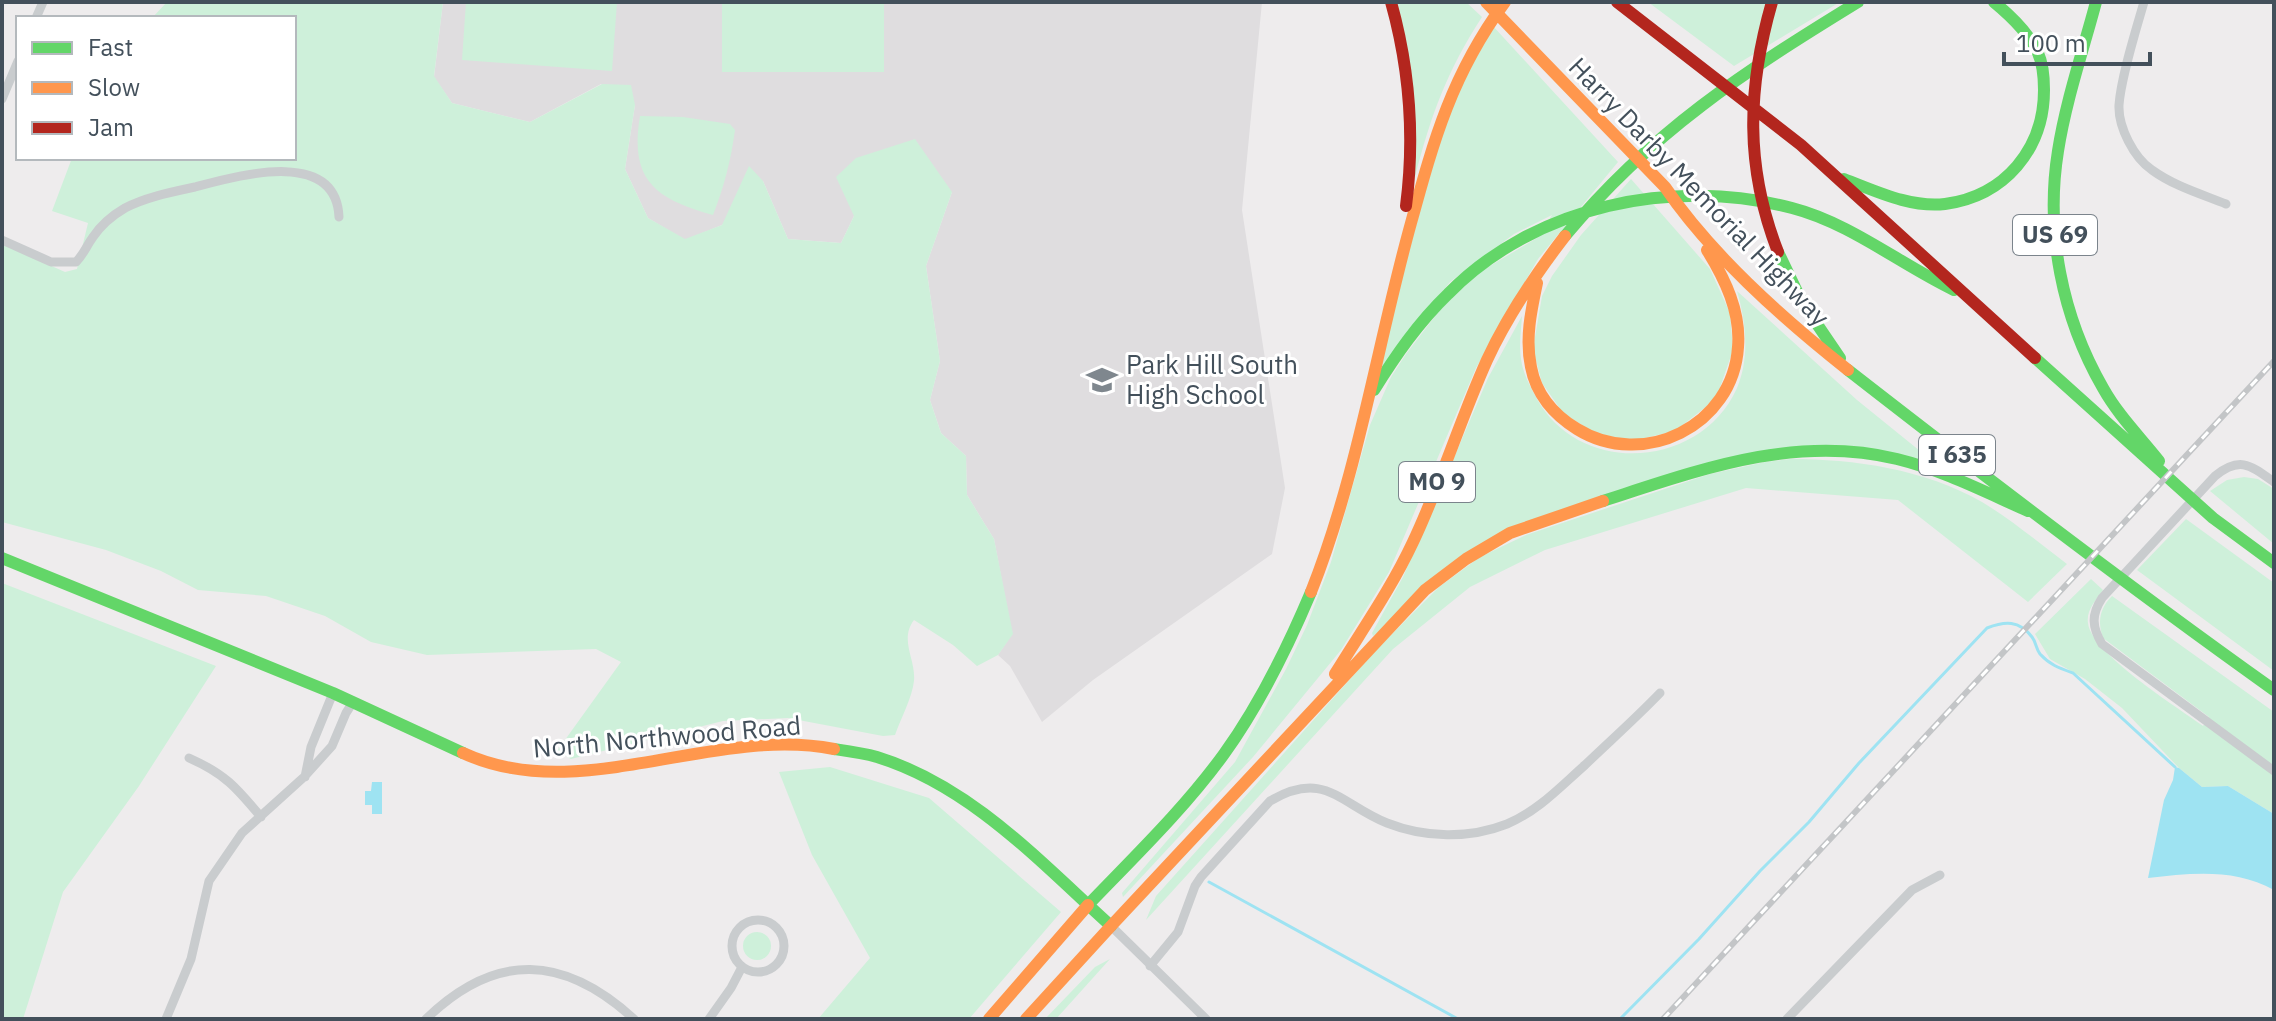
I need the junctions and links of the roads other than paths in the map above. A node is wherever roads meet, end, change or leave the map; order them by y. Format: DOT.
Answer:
graph roads {
  1 [pos="1391,2"];
  2 [pos="1486,2"];
  3 [pos="1505,2"];
  4 [pos="1617,2"];
  5 [pos="1772,2"];
  6 [pos="1858,2"];
  7 [pos="1868,2"];
  8 [pos="1994,2"];
  9 [pos="2096,2"];
  10 [pos="2144,2"];
  11 [pos="1841,13"];
  12 [pos="16,66"];
  13 [pos="2,99"];
  14 [pos="1835,175"];
  15 [pos="2226,204"];
  16 [pos="1684,215"];
  17 [pos="339,217"];
  18 [pos="2,240"];
  19 [pos="1549,258"];
  20 [pos="1395,276"];
  21 [pos="1967,296"];
  22 [pos="1847,370"];
  23 [pos="1360,426"];
  24 [pos="2145,451"];
  25 [pos="2274,482"];
  26 [pos="2028,511"];
  27 [pos="2,558"];
  28 [pos="2274,563"];
  29 [pos="2274,690"];
  30 [pos="333,693"];
  31 [pos="1660,693"];
  32 [pos="353,702"];
  33 [pos="1318,702"];
  34 [pos="189,758"];
  35 [pos="2274,771"];
  36 [pos="304,777"];
  37 [pos="261,817"];
  38 [pos="1940,875"];
  39 [pos="1088,905"];
  40 [pos="1111,926"];
  41 [pos="1150,966"];
  42 [pos="742,967"];
  43 [pos="166,1019"];
  44 [pos="426,1019"];
  45 [pos="634,1019"];
  46 [pos="709,1019"];
  47 [pos="989,1019"];
  48 [pos="1026,1019"];
  49 [pos="1206,1019"];
  50 [pos="1787,1019"];
  1 -- 20 [label="main road"];
  2 -- 16 [label="main road, Harry Darby Memorial Highway / I 635"];
  3 -- 20 [label="main road"];
  4 -- 14 [label="main road"];
  5 -- 22 [label="main road"];
  6 -- 11 [label="main road, MO 9"];
  7 -- 11 [label="main road"];
  8 -- 14 [label="main road"];
  9 -- 24 [label="main road, US 69"];
  10 -- 15 [label="street"];
  11 -- 19 [label="main road, MO 9"];
  12 -- 13 [label="street"];
  14 -- 21 [label="main road"];
  16 -- 19 [label="main road"];
  16 -- 22 [label="main road, Harry Darby Memorial Highway / I 635"];
  17 -- 18 [label="street"];
  19 -- 33 [label="main road, MO 9"];
  20 -- 23 [label="main road"];
  21 -- 23 [label="main road"];
  21 -- 24 [label="main road"];
  22 -- 26 [label="main road, Harry Darby Memorial Highway / I 635"];
  23 -- 39 [label="main road"];
  24 -- 28 [label="main road"];
  25 -- 35 [label="street"];
  26 -- 29 [label="main road, Harry Darby Memorial Highway / I 635"];
  26 -- 33 [label="main road"];
  27 -- 30 [label="main road, North Northwood Road"];
  30 -- 32 [label="main road, North Northwood Road"];
  30 -- 36 [label="street"];
  31 -- 41 [label="street"];
  32 -- 36 [label="street"];
  32 -- 39 [label="main road, North Northwood Road"];
  33 -- 40 [label="main road, MO 9"];
  34 -- 37 [label="street"];
  36 -- 37 [label="street"];
  37 -- 43 [label="street"];
  38 -- 50 [label="street"];
  39 -- 40 [label="main road, North Northwood Road"];
  39 -- 47 [label="main road"];
  40 -- 41 [label="street"];
  40 -- 48 [label="main road, MO 9"];
  41 -- 49 [label="street"];
  42 -- 42 [label="street"];
  42 -- 46 [label="street"];
  44 -- 45 [label="street"];
}
